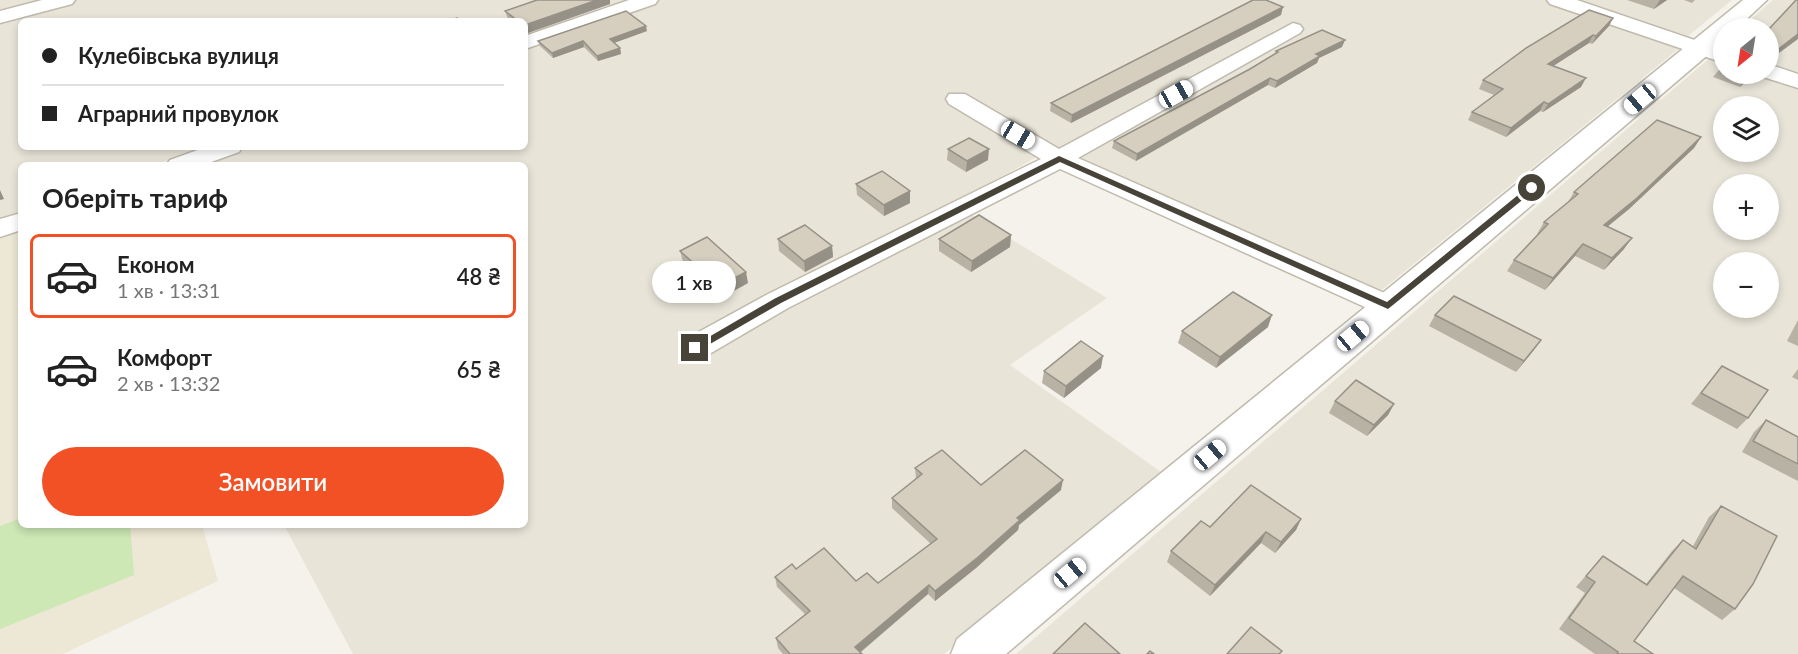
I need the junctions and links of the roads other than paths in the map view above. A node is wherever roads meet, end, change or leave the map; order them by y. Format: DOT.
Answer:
graph roads {
  1 [pos="65,0"];
  2 [pos="648,0"];
  3 [pos="1557,0"];
  4 [pos="1756,0"];
  5 [pos="0,17"];
  6 [pos="1739,18"];
  7 [pos="1293,29"];
  8 [pos="1713,40"];
  9 [pos="528,42"];
  10 [pos="1713,45"];
  11 [pos="1779,75"];
  12 [pos="1798,81"];
  13 [pos="957,99"];
  14 [pos="222,150"];
  15 [pos="1059,159"];
  16 [pos="188,162"];
  17 [pos="18,222"];
  18 [pos="0,228"];
  19 [pos="1388,306"];
  20 [pos="695,348"];
  21 [pos="973,654"];
  1 -- 5 [label="street"];
  2 -- 9 [label="street"];
  3 -- 8 [label="street"];
  4 -- 6 [label="street"];
  7 -- 15 [label="street"];
  10 -- 19 [label="street"];
  11 -- 12 [label="street"];
  13 -- 15 [label="street"];
  14 -- 16 [label="street"];
  15 -- 19 [label="street"];
  15 -- 20 [label="street"];
  17 -- 18 [label="street"];
  19 -- 21 [label="street"];
}
